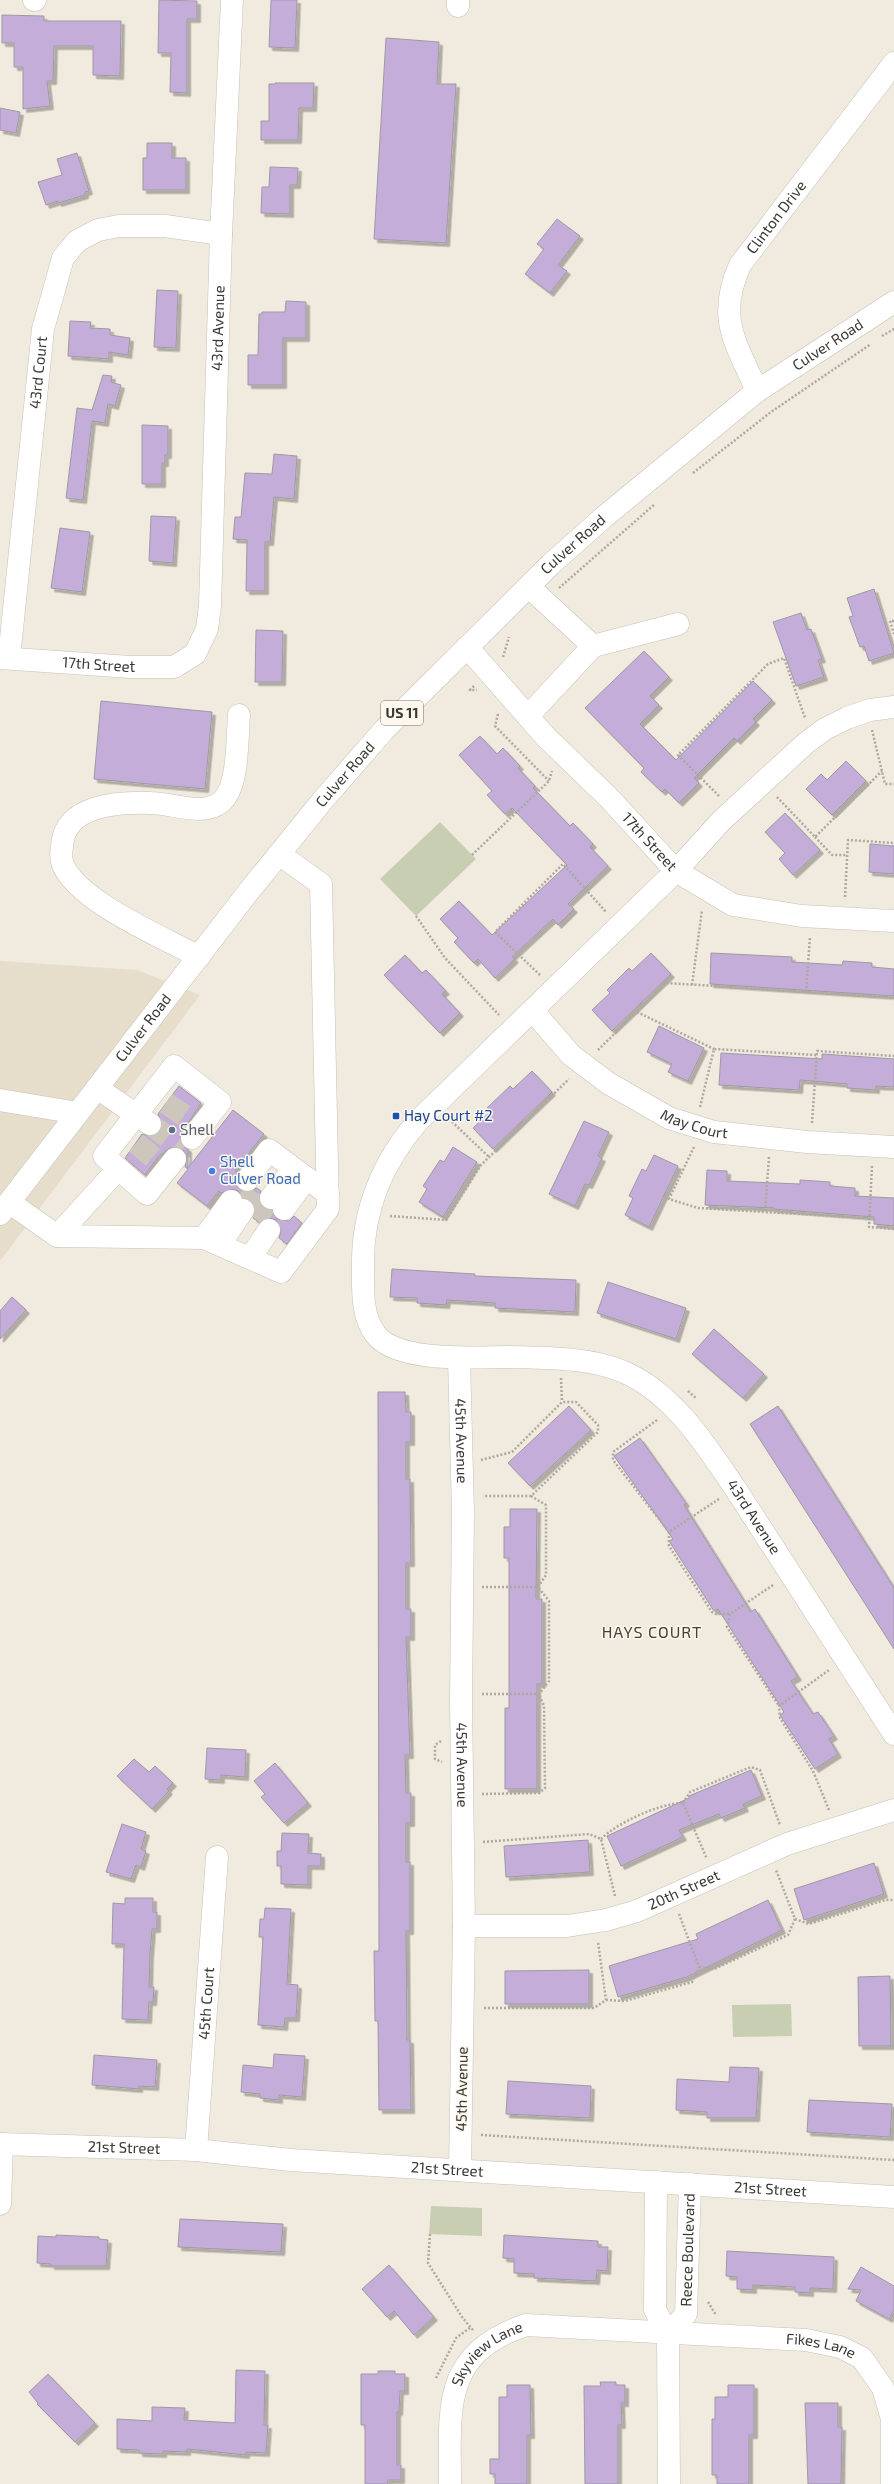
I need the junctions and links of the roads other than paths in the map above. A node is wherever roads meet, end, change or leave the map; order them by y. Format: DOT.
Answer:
graph roads {
  1 [pos="232,0"];
  2 [pos="894,63"];
  3 [pos="221,234"];
  4 [pos="894,302"];
  5 [pos="758,391"];
  6 [pos="537,594"];
  7 [pos="678,624"];
  8 [pos="593,646"];
  9 [pos="467,647"];
  10 [pos="195,654"];
  11 [pos="4,658"];
  12 [pos="894,707"];
  13 [pos="239,715"];
  14 [pos="528,716"];
  15 [pos="279,854"];
  16 [pos="676,871"];
  17 [pos="894,921"];
  18 [pos="199,957"];
  19 [pos="533,1011"];
  20 [pos="97,1088"];
  21 [pos="0,1100"];
  22 [pos="78,1113"];
  23 [pos="143,1119"];
  24 [pos="194,1128"];
  25 [pos="894,1147"];
  26 [pos="166,1163"];
  27 [pos="293,1168"];
  28 [pos="118,1169"];
  29 [pos="328,1194"];
  30 [pos="4,1208"];
  31 [pos="56,1236"];
  32 [pos="227,1248"];
  33 [pos="459,1359"];
  34 [pos="894,1734"];
  35 [pos="894,1810"];
  36 [pos="217,1857"];
  37 [pos="464,1926"];
  38 [pos="1,2144"];
  39 [pos="196,2150"];
  40 [pos="460,2170"];
  41 [pos="656,2182"];
  42 [pos="690,2184"];
  43 [pos="894,2197"];
  44 [pos="0,2204"];
  45 [pos="668,2334"];
  46 [pos="450,2484"];
  47 [pos="669,2484"];
  48 [pos="892,2484"];
  1 -- 3 [label="street, 43rd Avenue"];
  2 -- 5 [label="street, Clinton Drive"];
  3 -- 10 [label="street, 43rd Avenue"];
  3 -- 11 [label="street, 43rd Court"];
  4 -- 5 [label="street, Culver Road / US 11"];
  5 -- 6 [label="street, Culver Road / US 11"];
  6 -- 8 [label="street"];
  6 -- 9 [label="street, Culver Road / US 11"];
  7 -- 8 [label="street"];
  8 -- 14 [label="street"];
  9 -- 14 [label="street, 17th Street"];
  9 -- 15 [label="street, Culver Road / US 11"];
  10 -- 11 [label="street, 17th Street"];
  12 -- 16 [label="street, 43rd Avenue"];
  13 -- 18 [label="street"];
  14 -- 16 [label="street, 17th Street"];
  15 -- 18 [label="street, Culver Road / US 11"];
  15 -- 29 [label="street"];
  16 -- 17 [label="street, 17th Street"];
  16 -- 19 [label="street, 43rd Avenue"];
  18 -- 20 [label="street, Culver Road / US 11"];
  19 -- 25 [label="street, May Court"];
  19 -- 33 [label="street, 43rd Avenue"];
  20 -- 22 [label="street, Culver Road / US 11"];
  20 -- 23 [label="street"];
  21 -- 22 [label="street"];
  22 -- 30 [label="street, Culver Road / US 11"];
  23 -- 24 [label="street"];
  23 -- 28 [label="street"];
  26 -- 28 [label="street"];
  27 -- 27 [label="street"];
  27 -- 29 [label="street"];
  28 -- 31 [label="street"];
  29 -- 32 [label="street"];
  30 -- 31 [label="street"];
  31 -- 32 [label="street"];
  32 -- 32 [label="street"];
  33 -- 34 [label="street, 43rd Avenue"];
  33 -- 37 [label="street, 45th Avenue"];
  35 -- 37 [label="street, 20th Street"];
  36 -- 39 [label="street, 45th Court"];
  37 -- 40 [label="street, 45th Avenue"];
  38 -- 39 [label="street, 21st Street"];
  38 -- 44 [label="street"];
  39 -- 40 [label="street, 21st Street"];
  40 -- 41 [label="street, 21st Street"];
  41 -- 42 [label="street, 21st Street"];
  41 -- 45 [label="street, Reece Boulevard"];
  42 -- 43 [label="street, 21st Street"];
  42 -- 45 [label="street, Reece Boulevard"];
  45 -- 46 [label="street, Skyview Lane"];
  45 -- 47 [label="street, Reece Boulevard"];
  45 -- 48 [label="street, Fikes Lane"];
}
